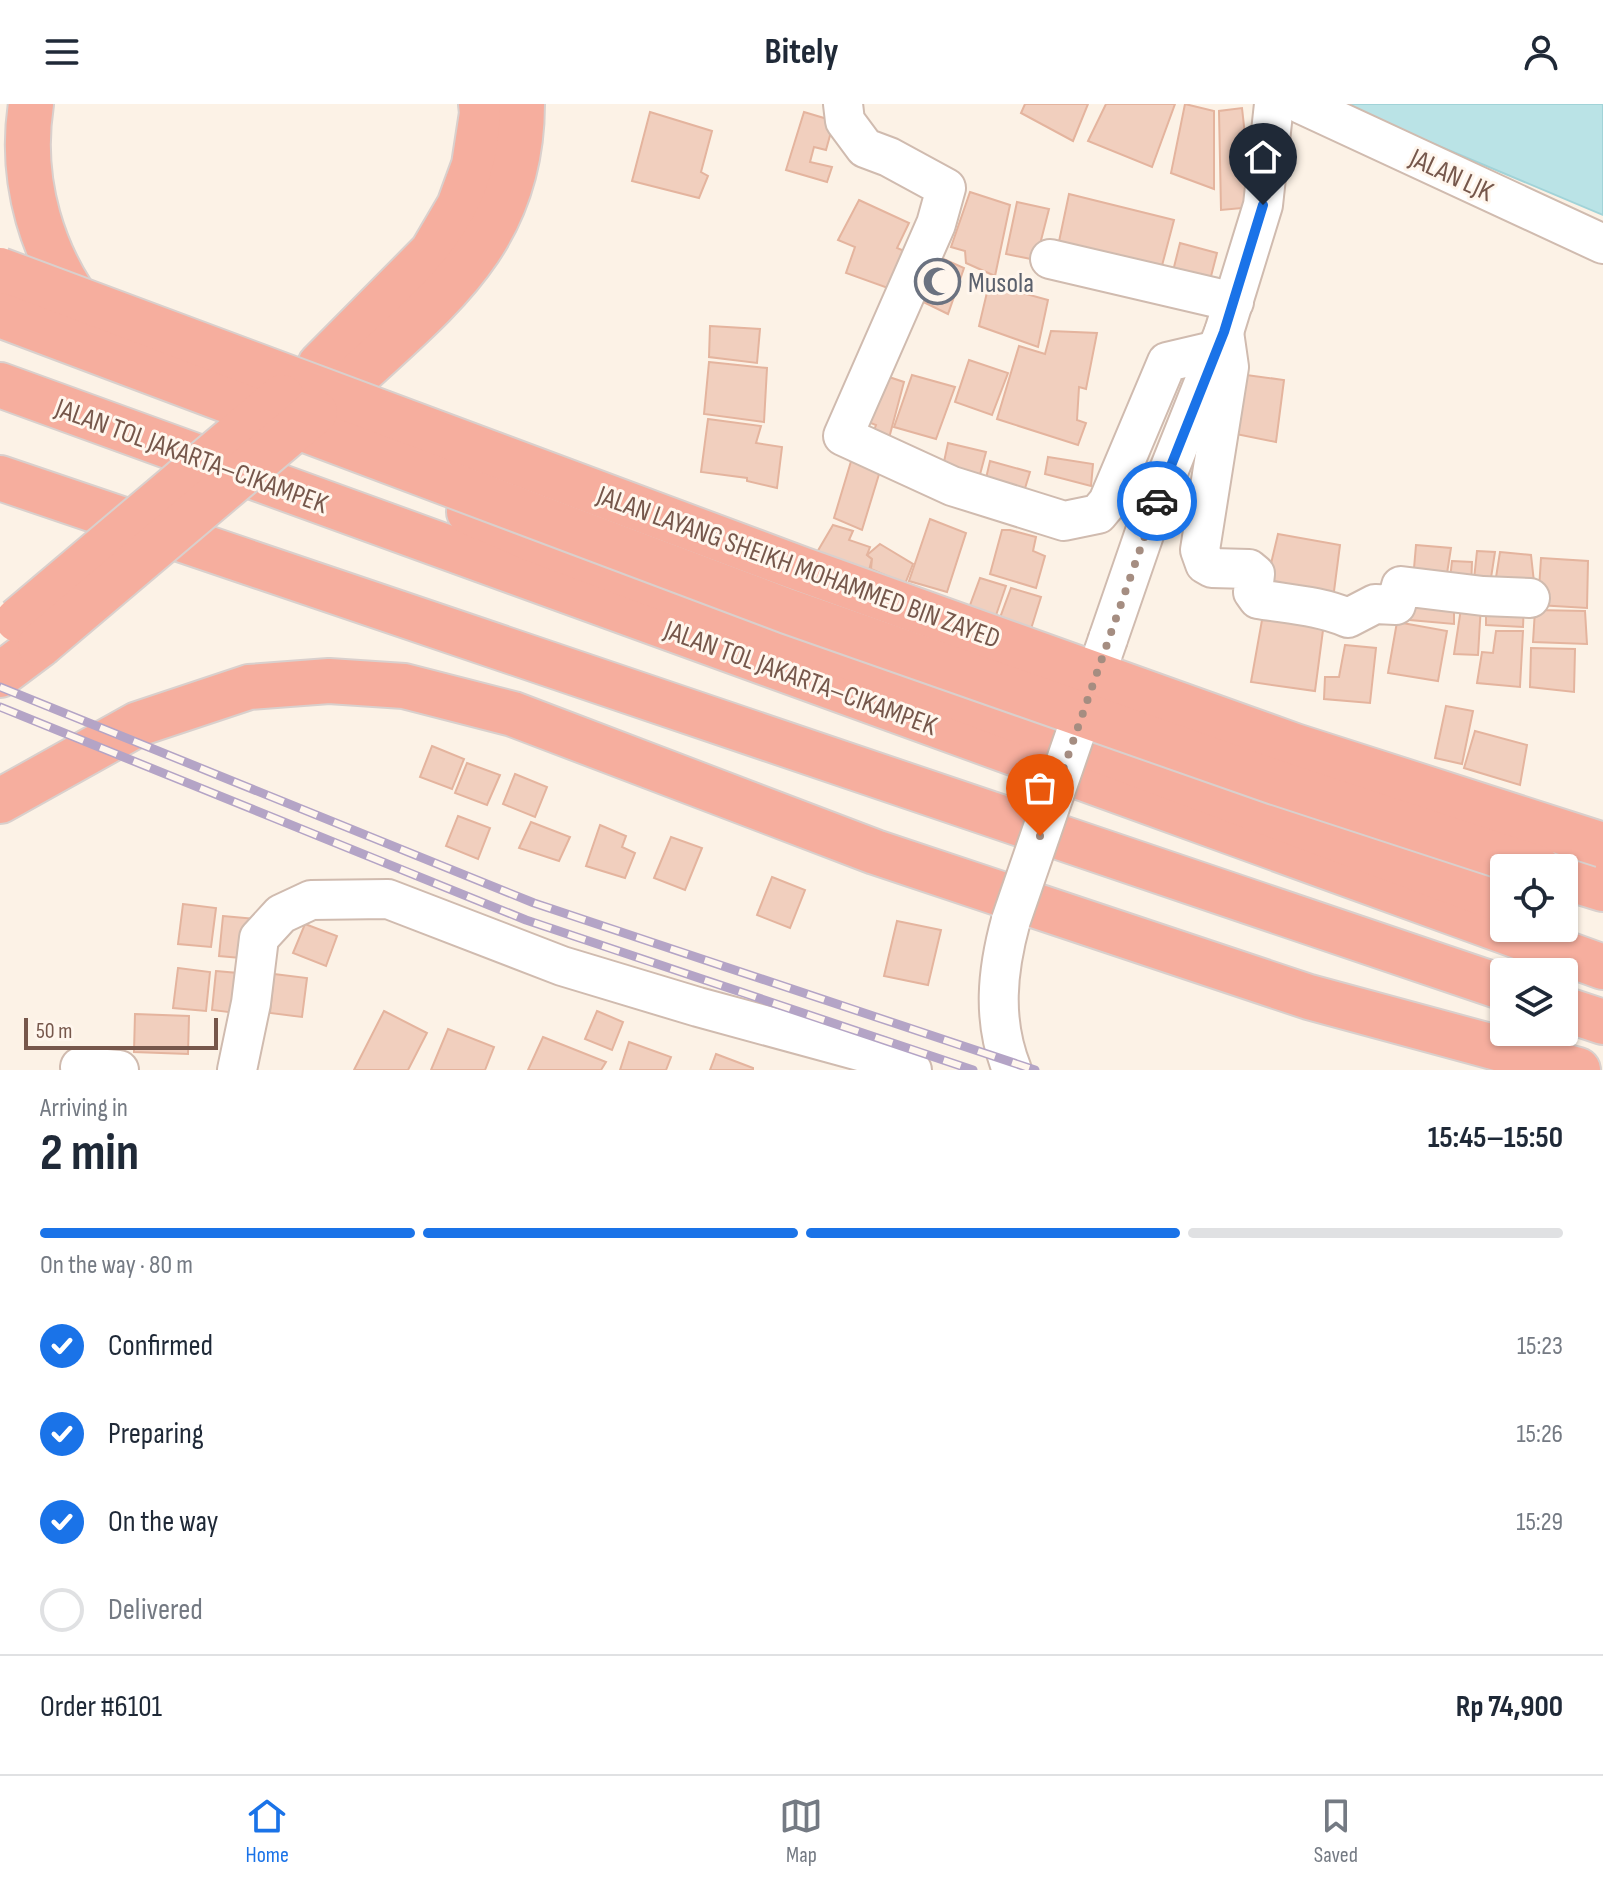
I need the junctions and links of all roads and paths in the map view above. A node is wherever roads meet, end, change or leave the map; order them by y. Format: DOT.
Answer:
graph roads {
  1 [pos="31,104"];
  2 [pos="481,104"];
  3 [pos="522,104"];
  4 [pos="843,104"];
  5 [pos="1279,104"];
  6 [pos="1603,244"];
  7 [pos="1050,259"];
  8 [pos="0,270"];
  9 [pos="0,315"];
  10 [pos="1225,328"];
  11 [pos="331,378"];
  12 [pos="0,385"];
  13 [pos="0,478"];
  14 [pos="1530,598"];
  15 [pos="19,633"];
  16 [pos="0,675"];
  17 [pos="0,801"];
  18 [pos="1603,845"];
  19 [pos="1495,854"];
  20 [pos="1578,881"];
  21 [pos="1603,889"];
  22 [pos="1490,896"];
  23 [pos="1576,951"];
  24 [pos="1490,983"];
  25 [pos="1578,1014"];
  26 [pos="1603,1022"];
  27 [pos="80,1067"];
  28 [pos="119,1070"];
  29 [pos="237,1070"];
  30 [pos="912,1070"];
  31 [pos="1012,1070"];
  32 [pos="1578,1070"];
  1 -- 22 [label="highway"];
  2 -- 11 [label="highway"];
  3 -- 11 [label="highway"];
  4 -- 10 [label="street"];
  5 -- 6 [label="street, JALAN LJK"];
  5 -- 10 [label="street"];
  7 -- 10 [label="street"];
  8 -- 18 [label="highway, JALAN LAYANG SHEIKH MOHAMMED BIN ZAYED, bridge"];
  9 -- 19 [label="highway, JALAN LAYANG SHEIKH MOHAMMED BIN ZAYED, bridge"];
  10 -- 14 [label="street"];
  10 -- 31 [label="street, bridge"];
  11 -- 15 [label="highway, bridge"];
  12 -- 23 [label="highway, JALAN TOL JAKARTA–CIKAMPEK"];
  13 -- 24 [label="highway"];
  15 -- 16 [label="highway"];
  17 -- 32 [label="highway"];
  20 -- 21 [label="highway"];
  25 -- 26 [label="highway"];
  27 -- 28 [label="street"];
  29 -- 30 [label="street"];
}
